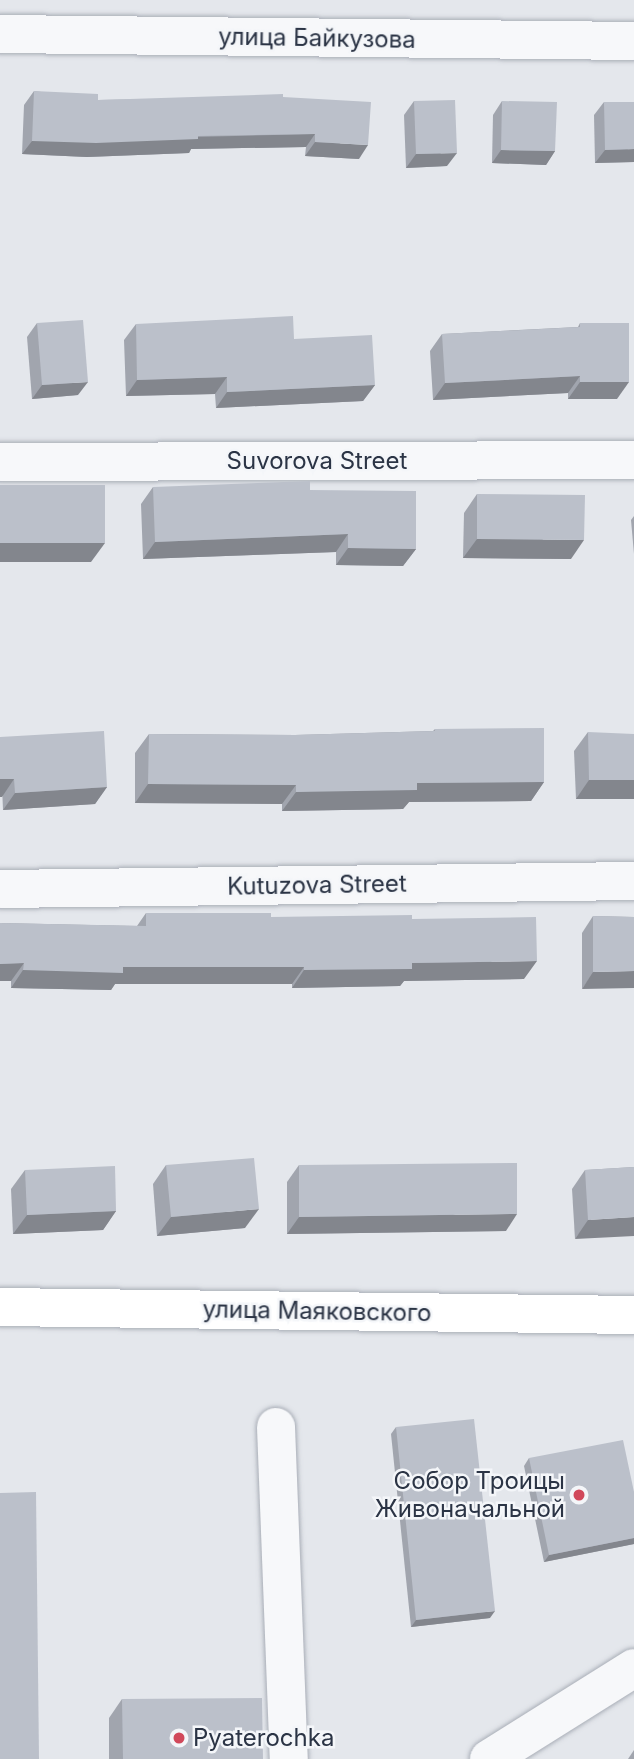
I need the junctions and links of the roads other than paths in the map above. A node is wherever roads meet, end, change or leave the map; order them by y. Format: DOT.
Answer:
graph roads {
  1 [pos="0,34"];
  2 [pos="634,41"];
  3 [pos="634,460"];
  4 [pos="0,462"];
  5 [pos="634,881"];
  6 [pos="0,889"];
  7 [pos="0,1307"];
  8 [pos="634,1315"];
  9 [pos="275,1427"];
  10 [pos="634,1668"];
  11 [pos="289,1759"];
  12 [pos="489,1759"];
  1 -- 2 [label="street, улица Байкузова"];
  3 -- 4 [label="street, Suvorova Street"];
  5 -- 6 [label="street, Kutuzova Street"];
  7 -- 8 [label="main road, улица Маяковского"];
  9 -- 11 [label="street"];
  10 -- 12 [label="street"];
}
